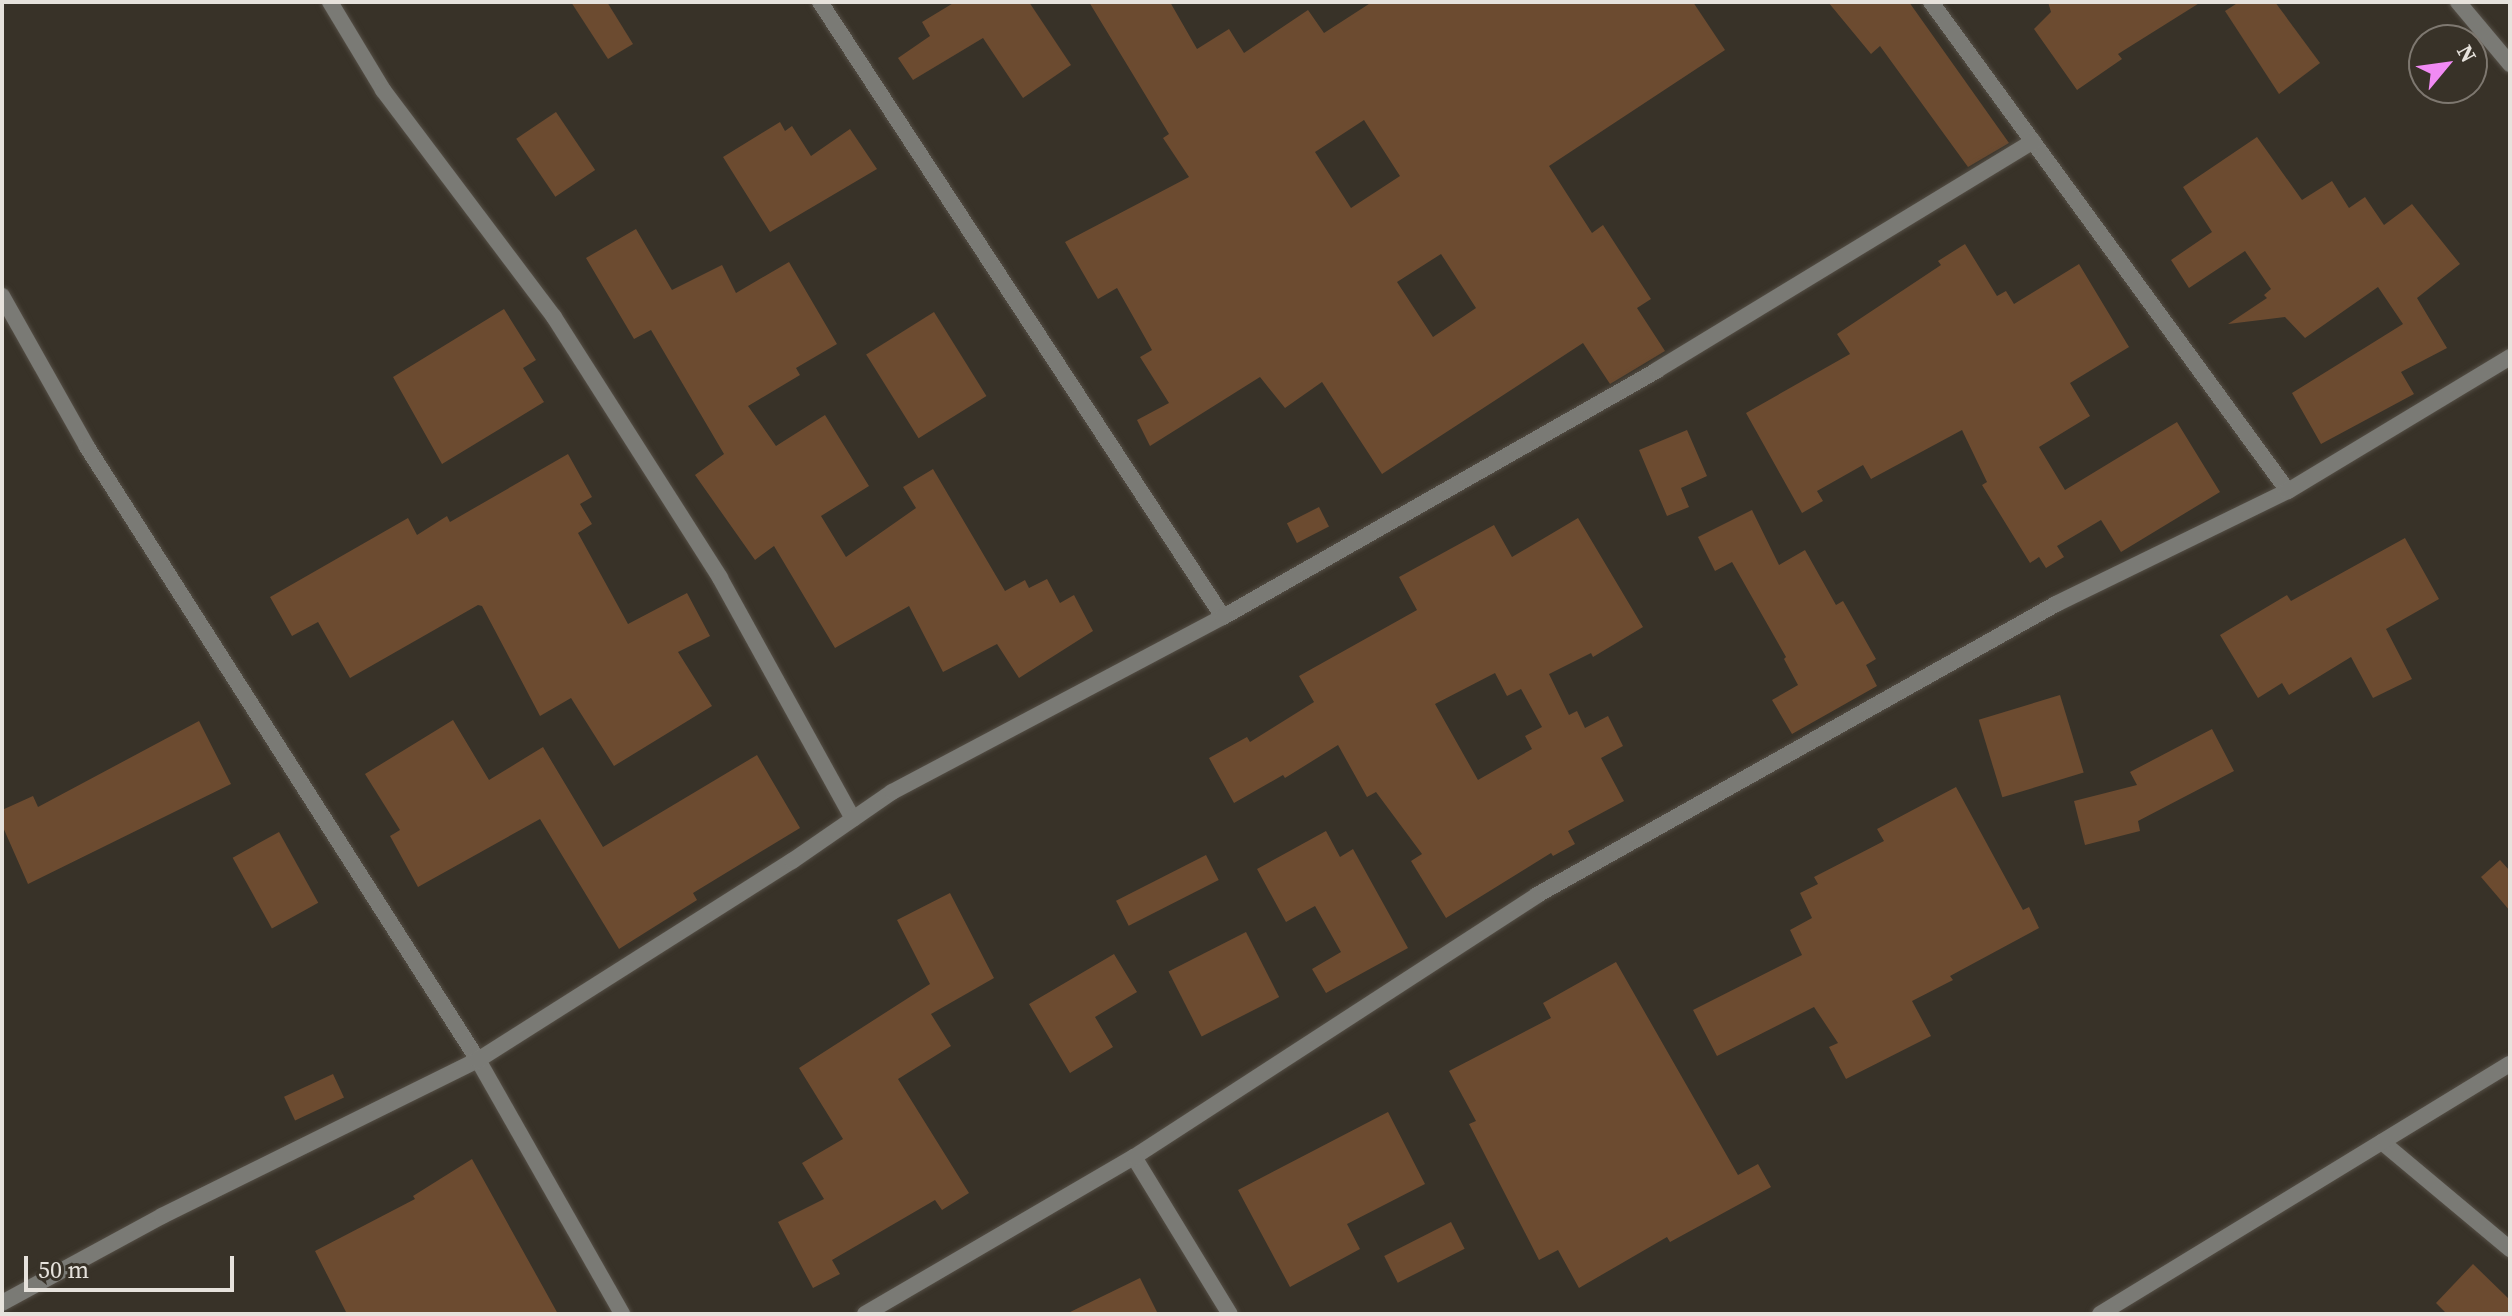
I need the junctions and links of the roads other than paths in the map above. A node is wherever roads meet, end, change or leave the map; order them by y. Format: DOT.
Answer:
graph roads {
  1 [pos="330,2"];
  2 [pos="820,2"];
  3 [pos="1931,2"];
  4 [pos="2458,2"];
  5 [pos="2510,64"];
  6 [pos="2033,141"];
  7 [pos="2,296"];
  8 [pos="2510,357"];
  9 [pos="2288,491"];
  10 [pos="1223,617"];
  11 [pos="853,819"];
  12 [pos="478,1060"];
  13 [pos="2510,1064"];
  14 [pos="2382,1142"];
  15 [pos="1134,1157"];
  16 [pos="2510,1249"];
  17 [pos="2,1303"];
  18 [pos="622,1314"];
  19 [pos="865,1314"];
  20 [pos="1230,1314"];
  21 [pos="2100,1314"];
  1 -- 11 [label="street"];
  2 -- 10 [label="street"];
  3 -- 6 [label="street"];
  4 -- 5 [label="street"];
  6 -- 9 [label="street"];
  6 -- 10 [label="street"];
  7 -- 12 [label="street"];
  8 -- 9 [label="street"];
  9 -- 15 [label="street"];
  10 -- 11 [label="street"];
  11 -- 12 [label="street"];
  12 -- 17 [label="street"];
  12 -- 18 [label="street"];
  13 -- 14 [label="street"];
  14 -- 16 [label="street"];
  14 -- 21 [label="street"];
  15 -- 19 [label="street"];
  15 -- 20 [label="street"];
}
